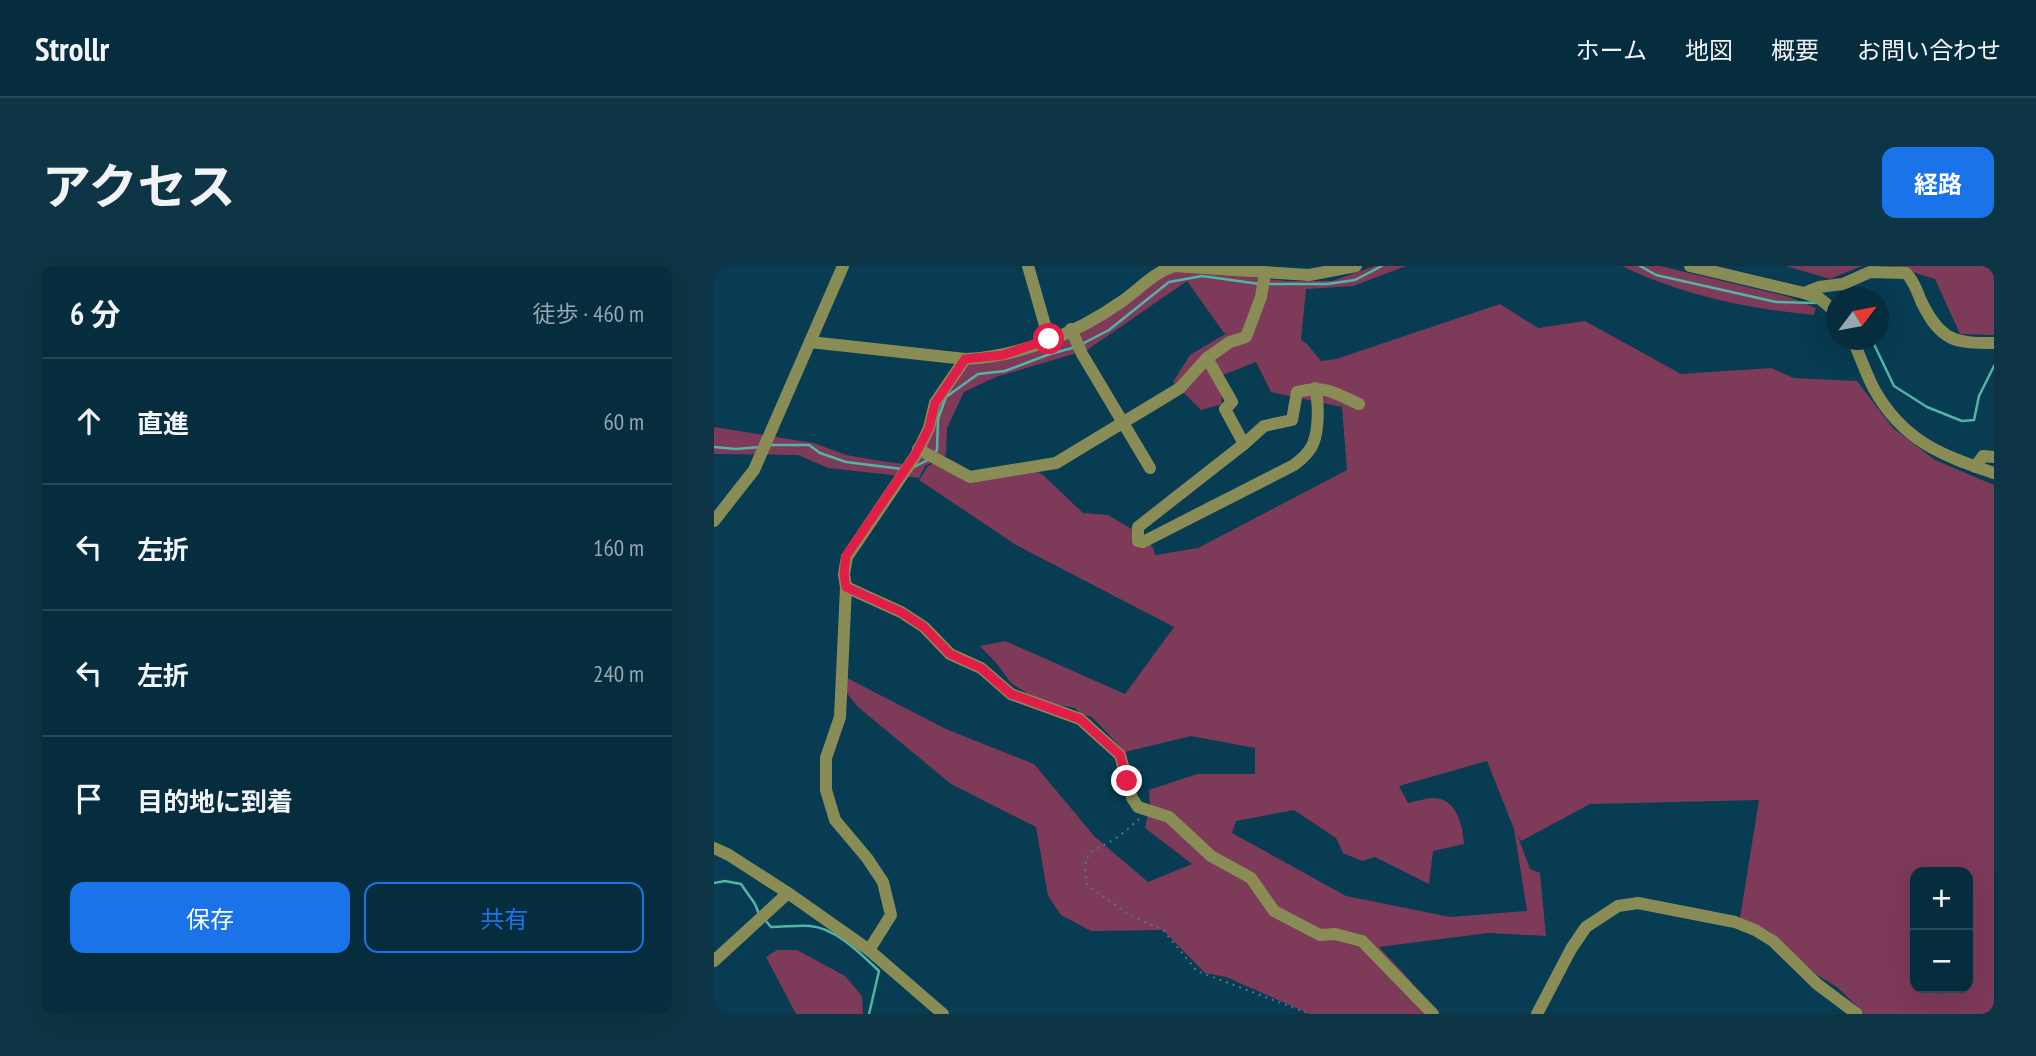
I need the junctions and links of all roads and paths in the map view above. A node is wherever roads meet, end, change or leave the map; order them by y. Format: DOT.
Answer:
graph roads {
  1 [pos="842,266"];
  2 [pos="1028,266"];
  3 [pos="1356,266"];
  4 [pos="1690,266"];
  5 [pos="1265,273"];
  6 [pos="1804,293"];
  7 [pos="1826,304"];
  8 [pos="1071,329"];
  9 [pos="1049,339"];
  10 [pos="810,342"];
  11 [pos="1994,343"];
  12 [pos="1857,350"];
  13 [pos="1207,358"];
  14 [pos="965,359"];
  15 [pos="1315,388"];
  16 [pos="1359,404"];
  17 [pos="1124,422"];
  18 [pos="1244,444"];
  19 [pos="918,449"];
  20 [pos="1994,457"];
  21 [pos="1975,467"];
  22 [pos="1150,468"];
  23 [pos="1994,473"];
  24 [pos="714,521"];
  25 [pos="846,587"];
  26 [pos="1138,807"];
  27 [pos="714,848"];
  28 [pos="788,893"];
  29 [pos="869,950"];
  30 [pos="714,961"];
  31 [pos="943,1014"];
  32 [pos="1310,1014"];
  33 [pos="1433,1014"];
  34 [pos="1536,1014"];
  35 [pos="1857,1014"];
  1 -- 10 [label="street"];
  2 -- 9 [label="street"];
  3 -- 5 [label="street"];
  4 -- 6 [label="street"];
  5 -- 8 [label="street"];
  5 -- 13 [label="street"];
  6 -- 7 [label="street"];
  6 -- 11 [label="street"];
  8 -- 9 [label="street"];
  8 -- 17 [label="street"];
  9 -- 14 [label="street"];
  10 -- 14 [label="street"];
  10 -- 24 [label="street"];
  12 -- 21 [label="street"];
  13 -- 17 [label="street"];
  13 -- 18 [label="street"];
  14 -- 19 [label="street"];
  15 -- 16 [label="street"];
  15 -- 18 [label="street"];
  15 -- 18 [label="street"];
  17 -- 19 [label="street"];
  17 -- 22 [label="street"];
  19 -- 25 [label="street"];
  20 -- 21 [label="street"];
  21 -- 23 [label="street"];
  25 -- 26 [label="street"];
  25 -- 29 [label="street"];
  26 -- 32 [label="path"];
  26 -- 33 [label="street"];
  27 -- 28 [label="street"];
  28 -- 29 [label="street"];
  28 -- 30 [label="street"];
  29 -- 31 [label="street"];
  34 -- 35 [label="street"];
}
